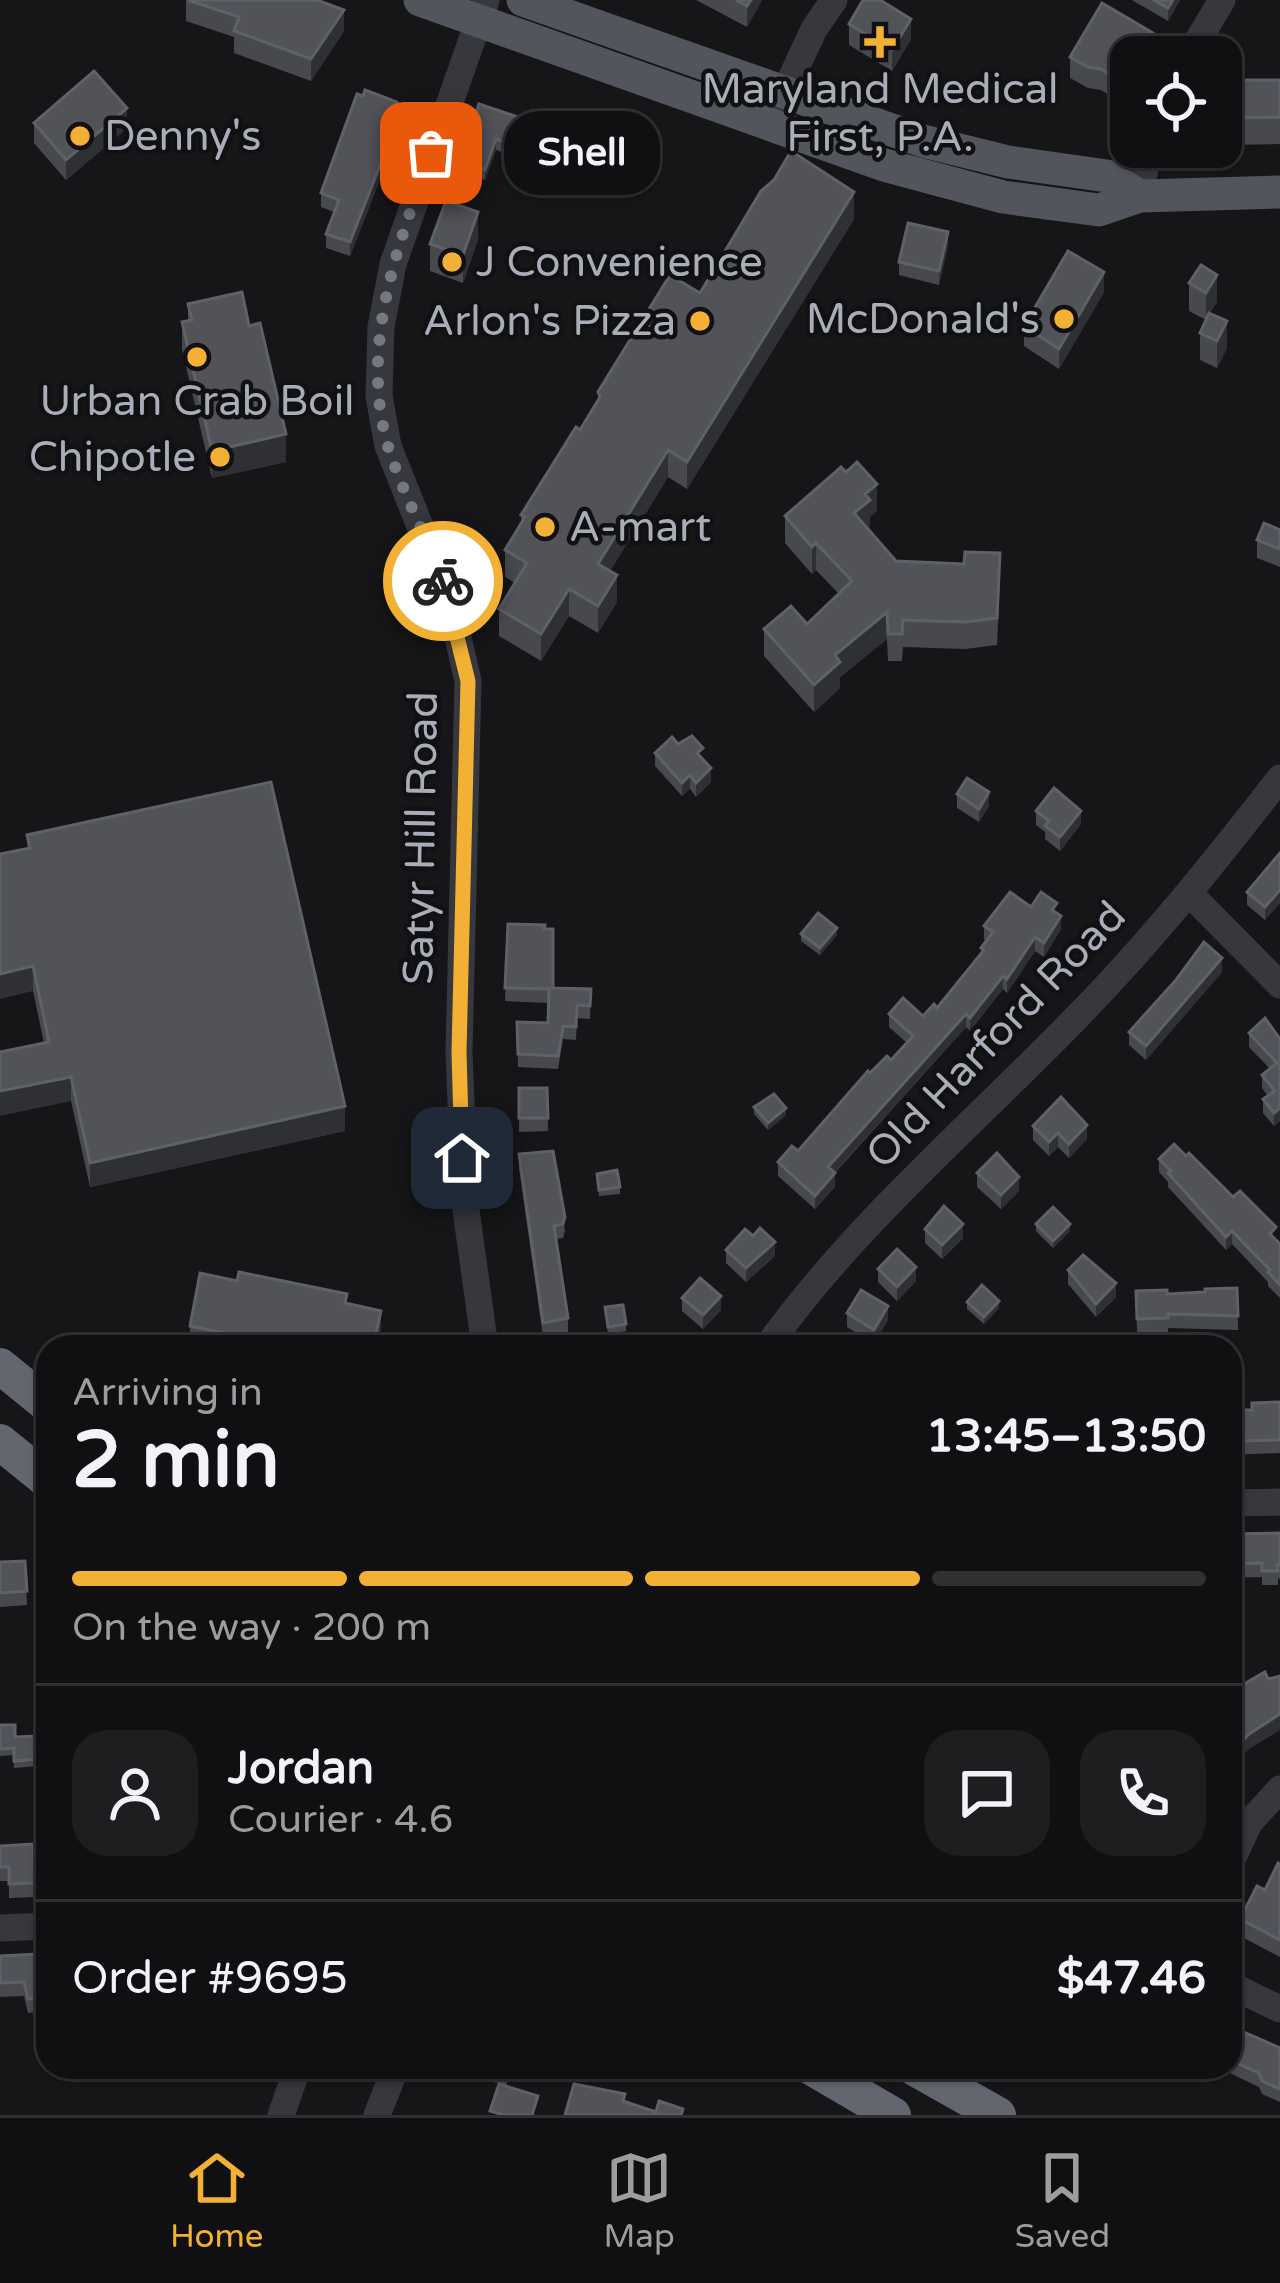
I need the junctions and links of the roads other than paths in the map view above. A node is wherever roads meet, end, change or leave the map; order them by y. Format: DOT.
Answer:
graph roads {
  1 [pos="420,0"];
  2 [pos="523,0"];
  3 [pos="834,0"];
  4 [pos="1222,0"];
  5 [pos="555,7"];
  6 [pos="482,10"];
  7 [pos="1201,36"];
  8 [pos="786,94"];
  9 [pos="768,125"];
  10 [pos="1145,168"];
  11 [pos="1280,192"];
  12 [pos="1140,196"];
  13 [pos="1280,778"];
  14 [pos="1190,894"];
  15 [pos="1280,986"];
  16 [pos="483,1335"];
  17 [pos="777,1335"];
  18 [pos="0,1366"];
  19 [pos="36,1395"];
  20 [pos="0,1442"];
  21 [pos="36,1471"];
  22 [pos="1280,1502"];
  23 [pos="1242,1503"];
  24 [pos="1280,1789"];
  25 [pos="1242,1837"];
  26 [pos="36,1926"];
  27 [pos="0,1928"];
  28 [pos="1242,1991"];
  29 [pos="1280,2009"];
  30 [pos="294,2079"];
  31 [pos="391,2079"];
  32 [pos="832,2079"];
  33 [pos="934,2079"];
  34 [pos="281,2115"];
  35 [pos="377,2115"];
  36 [pos="893,2115"];
  37 [pos="998,2115"];
  1 -- 6 [label="main road"];
  2 -- 5 [label="main road"];
  3 -- 8 [label="street"];
  4 -- 7 [label="street"];
  5 -- 8 [label="main road"];
  6 -- 9 [label="main road"];
  6 -- 16 [label="street, Satyr Hill Road"];
  8 -- 9 [label="street"];
  8 -- 12 [label="main road"];
  9 -- 12 [label="main road"];
  10 -- 12 [label="street"];
  11 -- 12 [label="main road"];
  13 -- 14 [label="street, Old Harford Road"];
  14 -- 15 [label="street"];
  14 -- 17 [label="street, Old Harford Road"];
  18 -- 19 [label="highway"];
  20 -- 21 [label="highway"];
  22 -- 23 [label="street"];
  24 -- 25 [label="street"];
  26 -- 27 [label="street"];
  28 -- 29 [label="street"];
  30 -- 34 [label="street"];
  31 -- 35 [label="street"];
  32 -- 36 [label="highway"];
  33 -- 37 [label="highway"];
}
